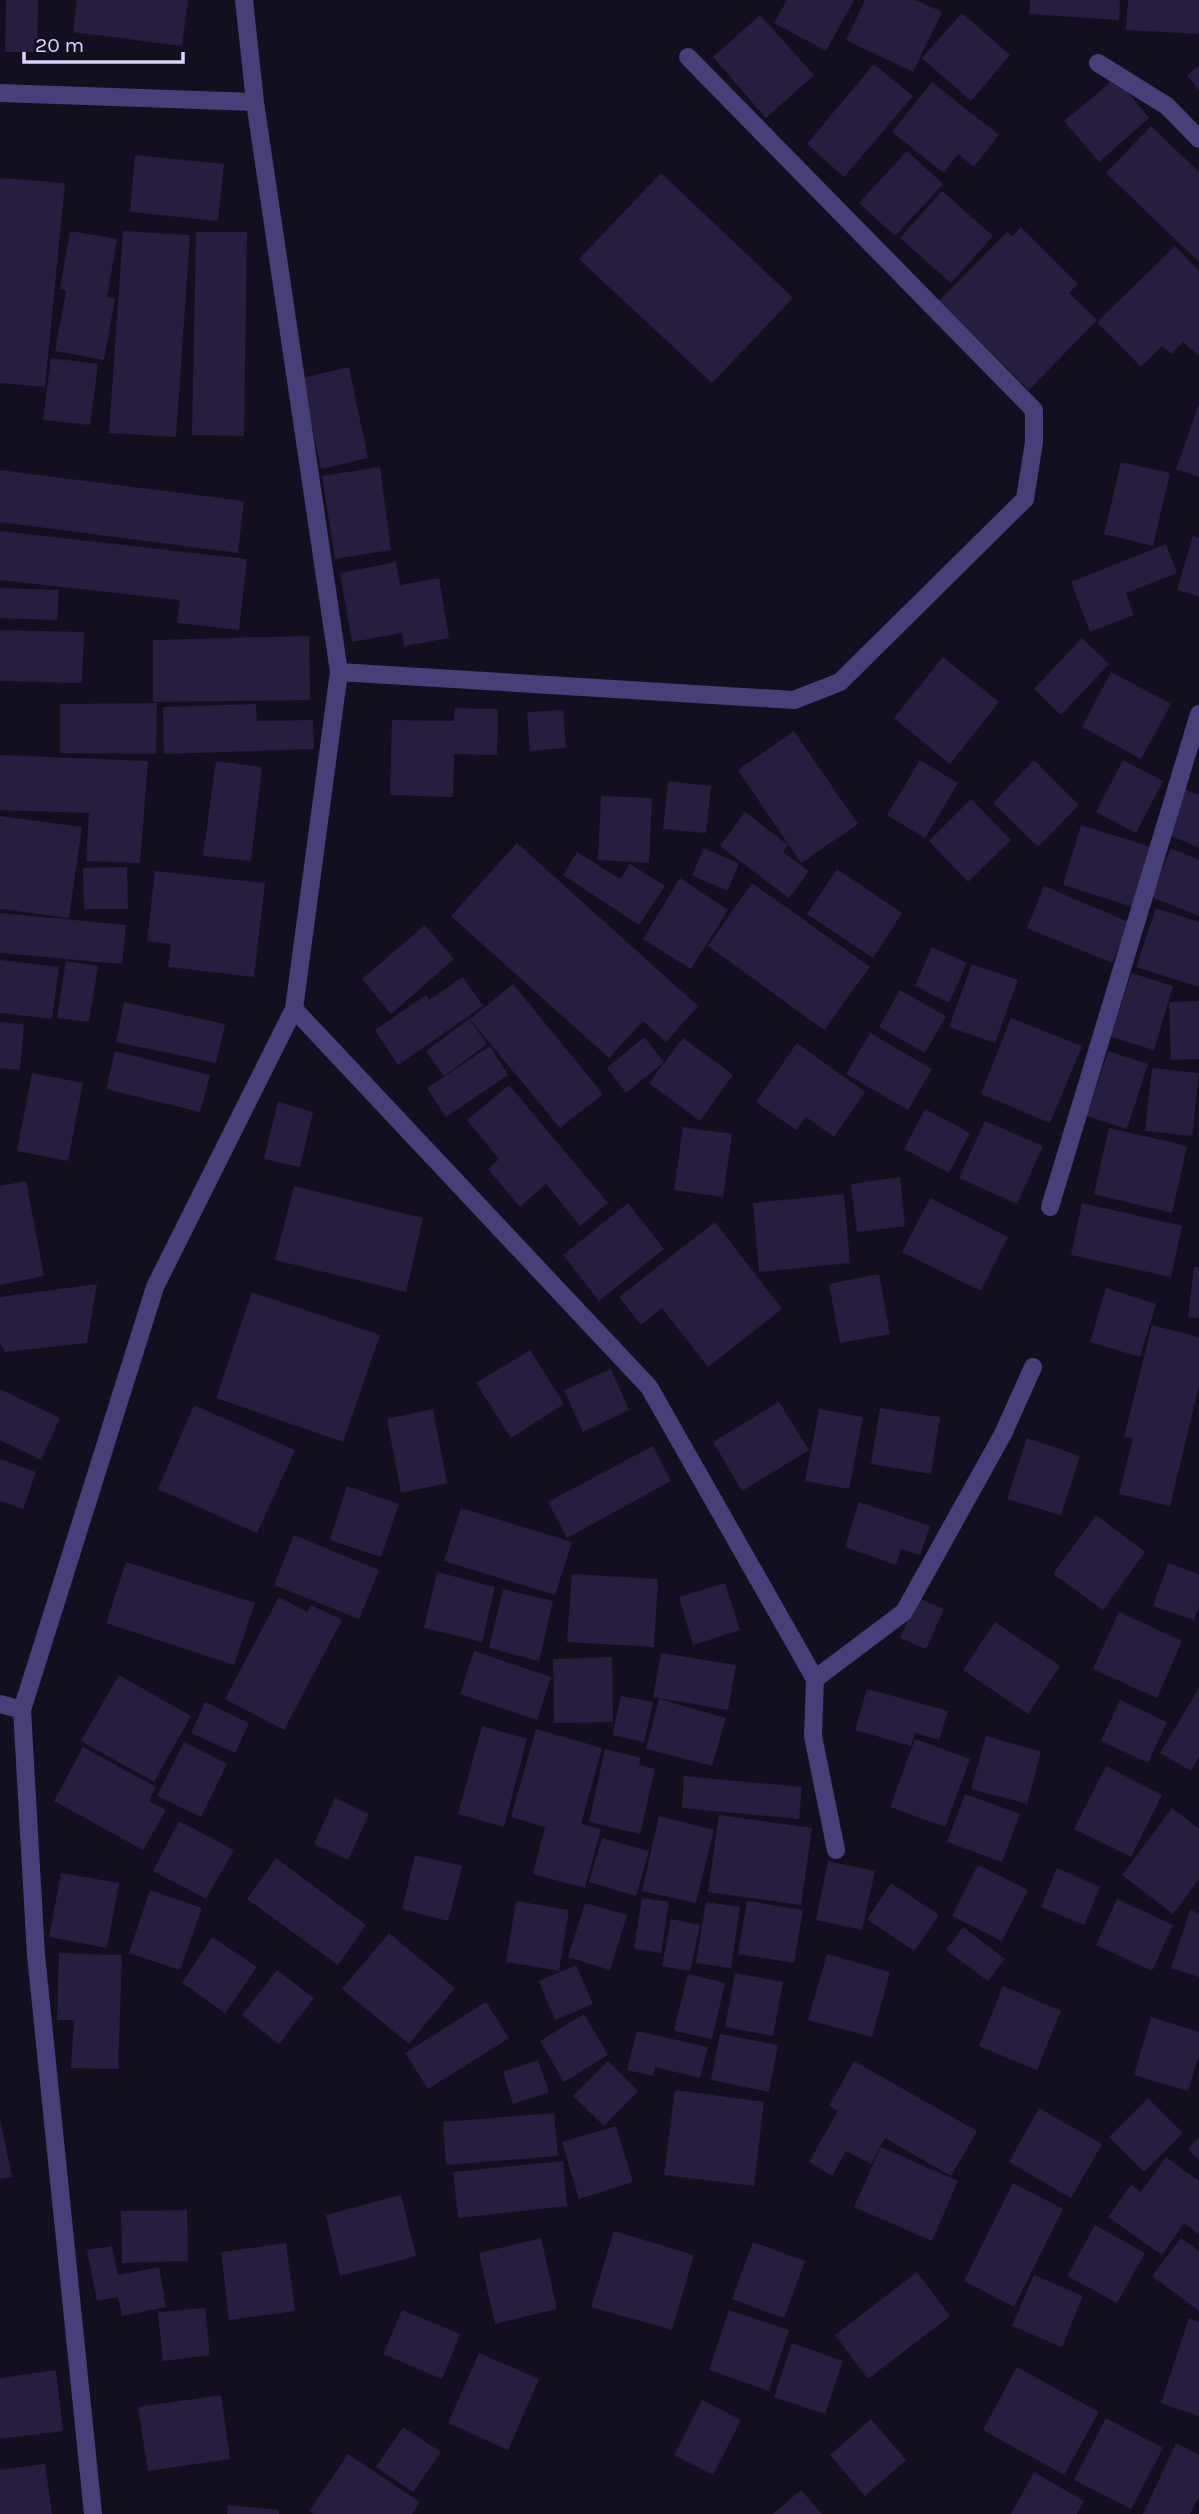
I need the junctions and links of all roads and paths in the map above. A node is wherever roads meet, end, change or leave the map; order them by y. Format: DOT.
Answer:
graph roads {
  1 [pos="244,0"];
  2 [pos="688,57"];
  3 [pos="1098,63"];
  4 [pos="0,93"];
  5 [pos="255,102"];
  6 [pos="1199,139"];
  7 [pos="339,672"];
  8 [pos="1199,714"];
  9 [pos="294,1009"];
  10 [pos="1050,1207"];
  11 [pos="1033,1367"];
  12 [pos="815,1679"];
  13 [pos="0,1704"];
  14 [pos="22,1710"];
  15 [pos="836,1850"];
  16 [pos="93,2514"];
  1 -- 5 [label="street"];
  2 -- 7 [label="street"];
  3 -- 6 [label="street"];
  4 -- 5 [label="street"];
  5 -- 7 [label="street"];
  7 -- 9 [label="street"];
  8 -- 10 [label="street"];
  9 -- 12 [label="street"];
  9 -- 14 [label="street"];
  11 -- 12 [label="street"];
  12 -- 15 [label="street"];
  13 -- 14 [label="street"];
  14 -- 16 [label="street"];
}
